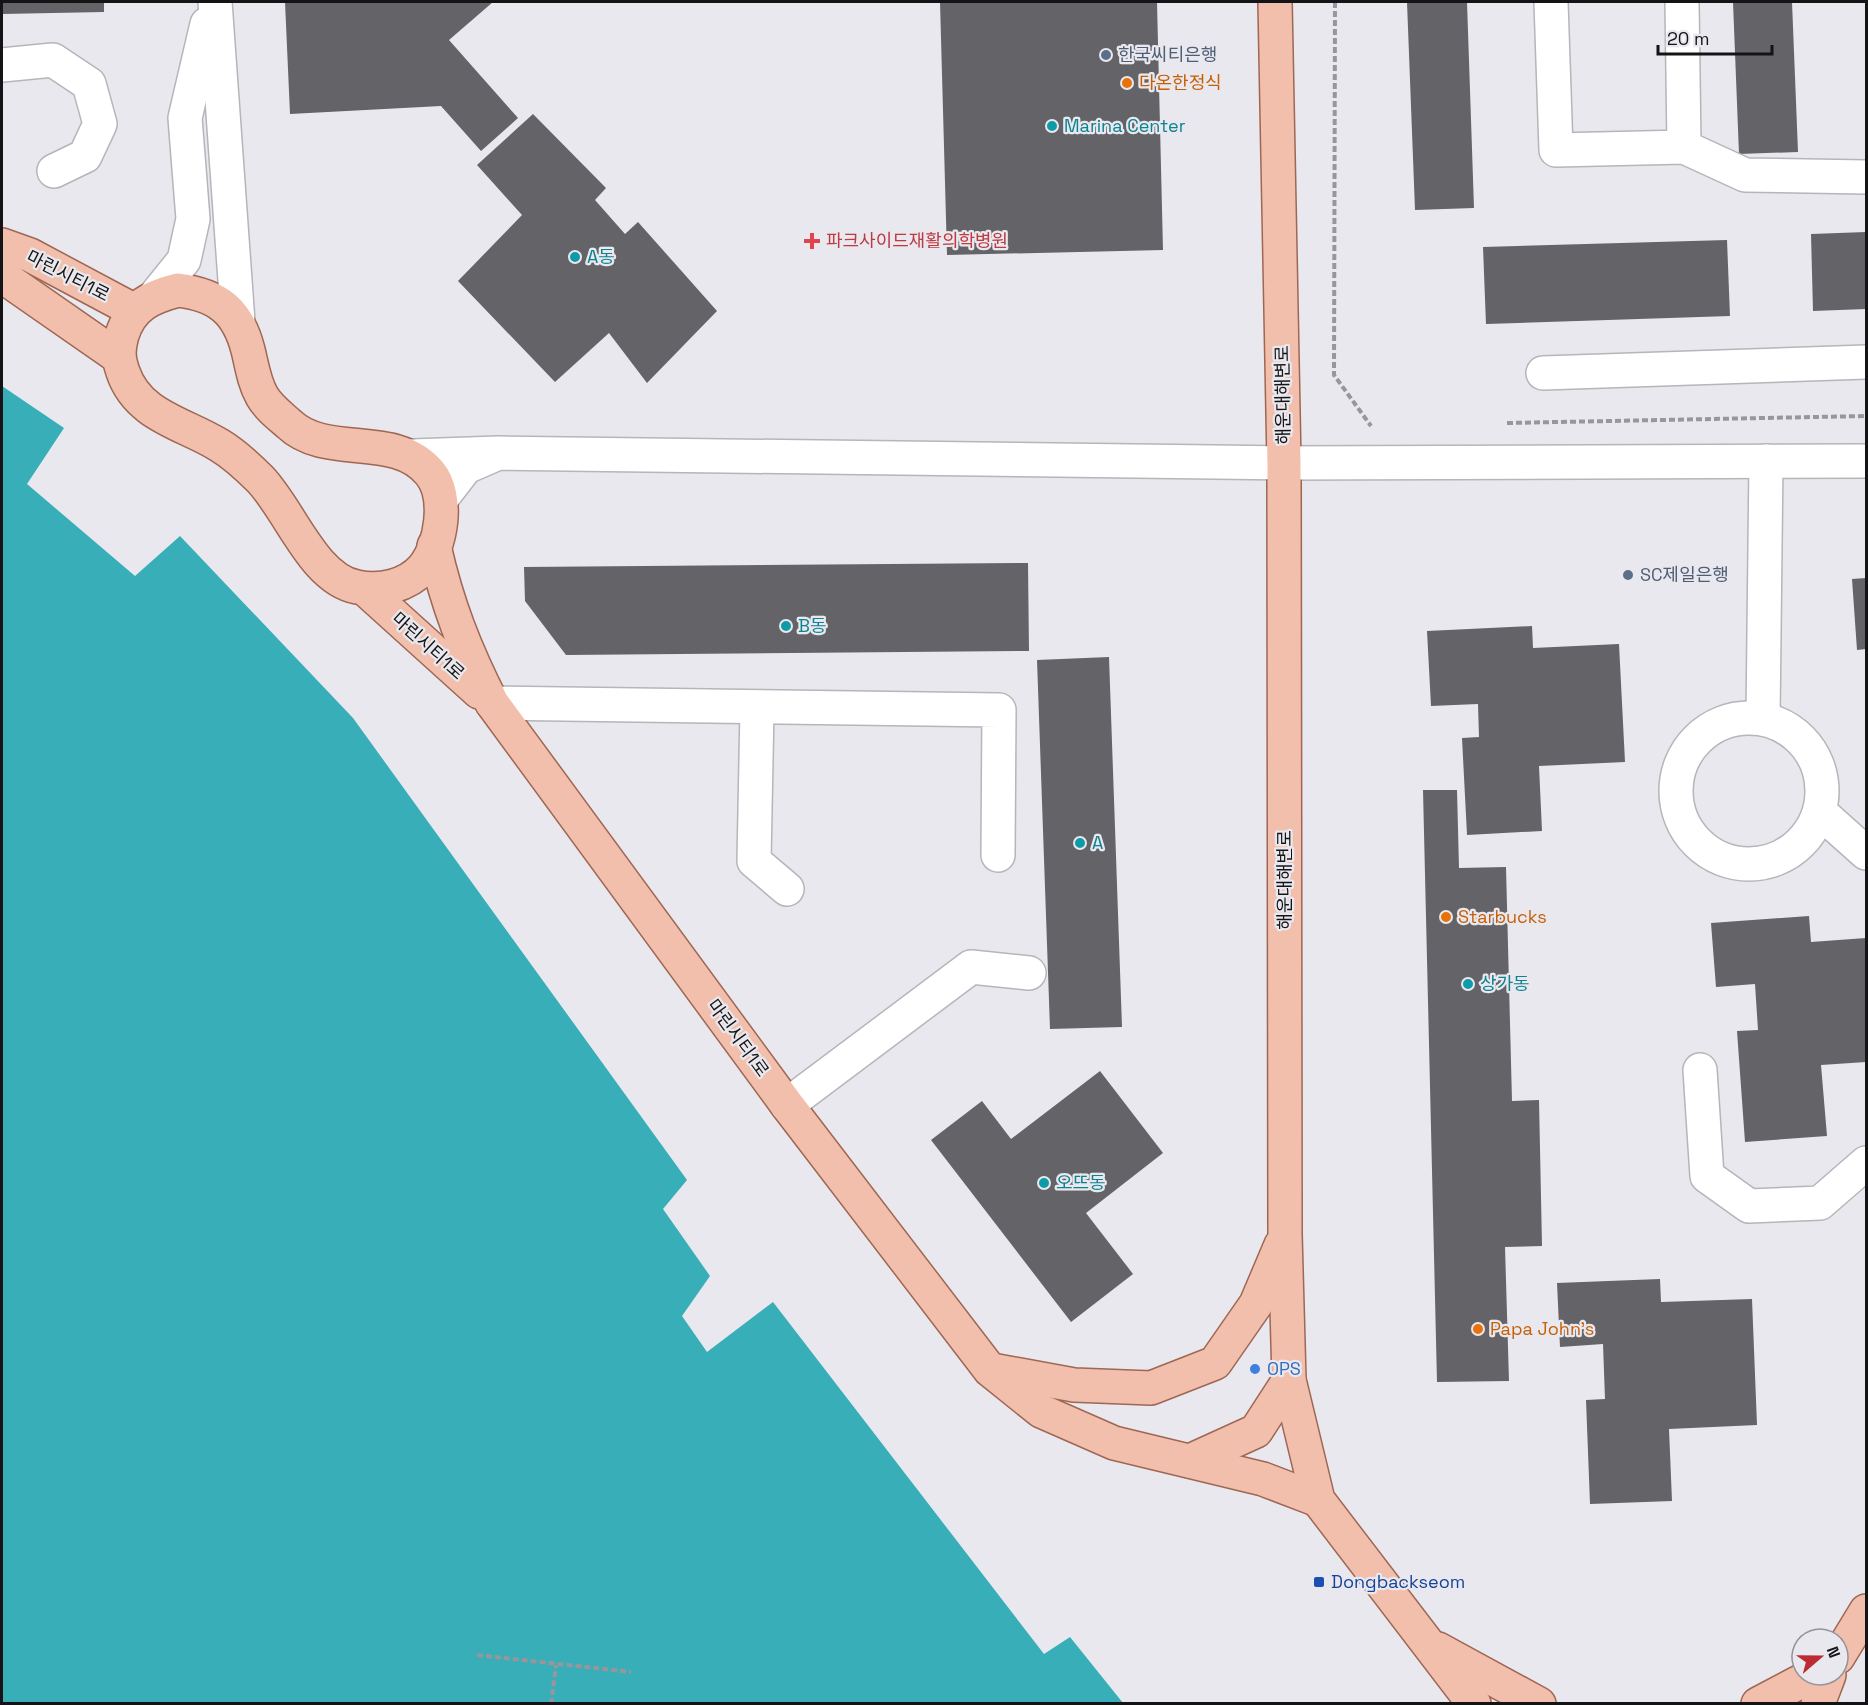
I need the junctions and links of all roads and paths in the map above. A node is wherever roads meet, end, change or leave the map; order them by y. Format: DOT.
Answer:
graph roads {
  1 [pos="214,2"];
  2 [pos="1275,2"];
  3 [pos="1335,2"];
  4 [pos="1551,2"];
  5 [pos="1682,2"];
  6 [pos="2,65"];
  7 [pos="1684,147"];
  8 [pos="54,171"];
  9 [pos="1866,177"];
  10 [pos="2,245"];
  11 [pos="2,276"];
  12 [pos="144,303"];
  13 [pos="237,322"];
  14 [pos="117,356"];
  15 [pos="1866,362"];
  16 [pos="1544,373"];
  17 [pos="1866,416"];
  18 [pos="1499,423"];
  19 [pos="1381,426"];
  20 [pos="498,453"];
  21 [pos="412,456"];
  22 [pos="1766,461"];
  23 [pos="1866,461"];
  24 [pos="1284,463"];
  25 [pos="442,498"];
  26 [pos="434,546"];
  27 [pos="365,589"];
  28 [pos="492,703"];
  29 [pos="757,709"];
  30 [pos="1763,718"];
  31 [pos="1820,812"];
  32 [pos="1866,853"];
  33 [pos="998,855"];
  34 [pos="787,889"];
  35 [pos="1029,973"];
  36 [pos="1700,1070"];
  37 [pos="787,1105"];
  38 [pos="1866,1163"];
  39 [pos="1285,1234"];
  40 [pos="990,1370"];
  41 [pos="1289,1380"];
  42 [pos="1190,1461"];
  43 [pos="1318,1500"];
  44 [pos="1866,1611"];
  45 [pos="1850,1637"];
  46 [pos="1428,1643"];
  47 [pos="477,1655"];
  48 [pos="556,1665"];
  49 [pos="631,1672"];
  50 [pos="1790,1687"];
  51 [pos="1817,1687"];
  52 [pos="1823,1687"];
  53 [pos="551,1704"];
  54 [pos="1453,1704"];
  55 [pos="1474,1704"];
  56 [pos="1539,1704"];
  57 [pos="1758,1704"];
  58 [pos="1804,1704"];
  59 [pos="1818,1704"];
  1 -- 12 [label="street"];
  1 -- 13 [label="street"];
  2 -- 24 [label="main road, 해운대해변로"];
  3 -- 19 [label="path"];
  4 -- 7 [label="street"];
  5 -- 7 [label="street"];
  6 -- 8 [label="street"];
  7 -- 9 [label="street"];
  10 -- 12 [label="main road, 마린시티1로"];
  11 -- 14 [label="main road, 마린시티1로"];
  12 -- 13 [label="main road"];
  12 -- 14 [label="main road"];
  13 -- 21 [label="main road"];
  14 -- 27 [label="main road"];
  15 -- 16 [label="street"];
  17 -- 18 [label="path"];
  20 -- 21 [label="street"];
  20 -- 24 [label="street"];
  20 -- 25 [label="street"];
  21 -- 25 [label="main road"];
  22 -- 23 [label="street"];
  22 -- 24 [label="street"];
  22 -- 30 [label="street"];
  24 -- 39 [label="main road, 해운대해변로"];
  25 -- 26 [label="main road"];
  26 -- 27 [label="main road"];
  26 -- 28 [label="main road, 마린시티1로"];
  27 -- 28 [label="main road, 마린시티1로"];
  28 -- 29 [label="street"];
  28 -- 37 [label="main road, 마린시티1로"];
  29 -- 33 [label="street"];
  29 -- 34 [label="street"];
  30 -- 31 [label="street"];
  30 -- 31 [label="street"];
  31 -- 32 [label="street"];
  35 -- 37 [label="street"];
  36 -- 38 [label="street"];
  37 -- 40 [label="main road, 마린시티1로"];
  39 -- 40 [label="main road"];
  39 -- 41 [label="main road, 해운대해변로"];
  40 -- 42 [label="main road, 마린시티1로"];
  41 -- 42 [label="main road"];
  41 -- 43 [label="main road, 해운대해변로"];
  42 -- 43 [label="main road, 마린시티1로"];
  43 -- 46 [label="main road, 해운대해변로"];
  44 -- 45 [label="main road"];
  46 -- 54 [label="street"];
  46 -- 55 [label="main road, 해운대해변로"];
  46 -- 56 [label="main road"];
  47 -- 48 [label="path"];
  48 -- 49 [label="path"];
  48 -- 53 [label="path"];
  50 -- 57 [label="main road"];
  51 -- 58 [label="main road"];
  52 -- 59 [label="main road"];
}
